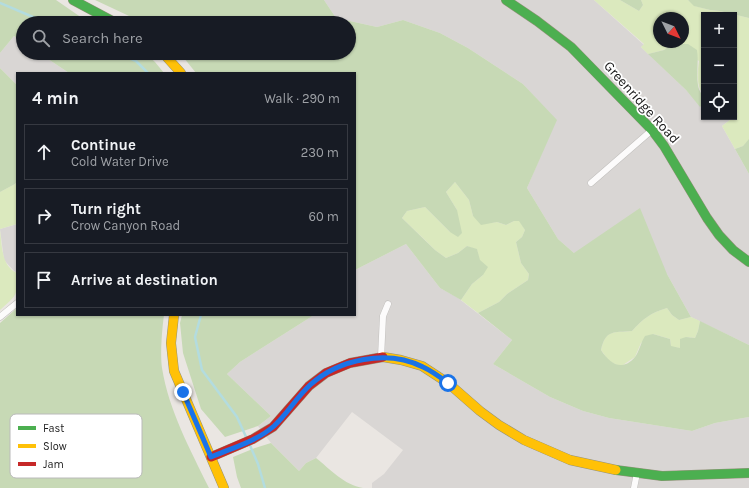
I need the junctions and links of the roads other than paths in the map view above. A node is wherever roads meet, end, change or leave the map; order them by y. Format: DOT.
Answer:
graph roads {
  1 [pos="73,0"];
  2 [pos="506,0"];
  3 [pos="103,16"];
  4 [pos="169,60"];
  5 [pos="180,72"];
  6 [pos="652,130"];
  7 [pos="591,184"];
  8 [pos="749,262"];
  9 [pos="16,304"];
  10 [pos="388,304"];
  11 [pos="174,316"];
  12 [pos="0,317"];
  13 [pos="381,358"];
  14 [pos="211,457"];
  15 [pos="636,473"];
  16 [pos="749,473"];
  17 [pos="224,488"];
  18 [pos="634,488"];
  1 -- 3 [label="street"];
  2 -- 6 [label="street, Greenridge Road"];
  4 -- 5 [label="street"];
  6 -- 7 [label="street"];
  6 -- 8 [label="street, Greenridge Road"];
  9 -- 12 [label="street"];
  10 -- 13 [label="street"];
  11 -- 14 [label="street"];
  13 -- 14 [label="street"];
  13 -- 15 [label="street"];
  14 -- 17 [label="street"];
  15 -- 16 [label="street"];
  15 -- 18 [label="street"];
}
